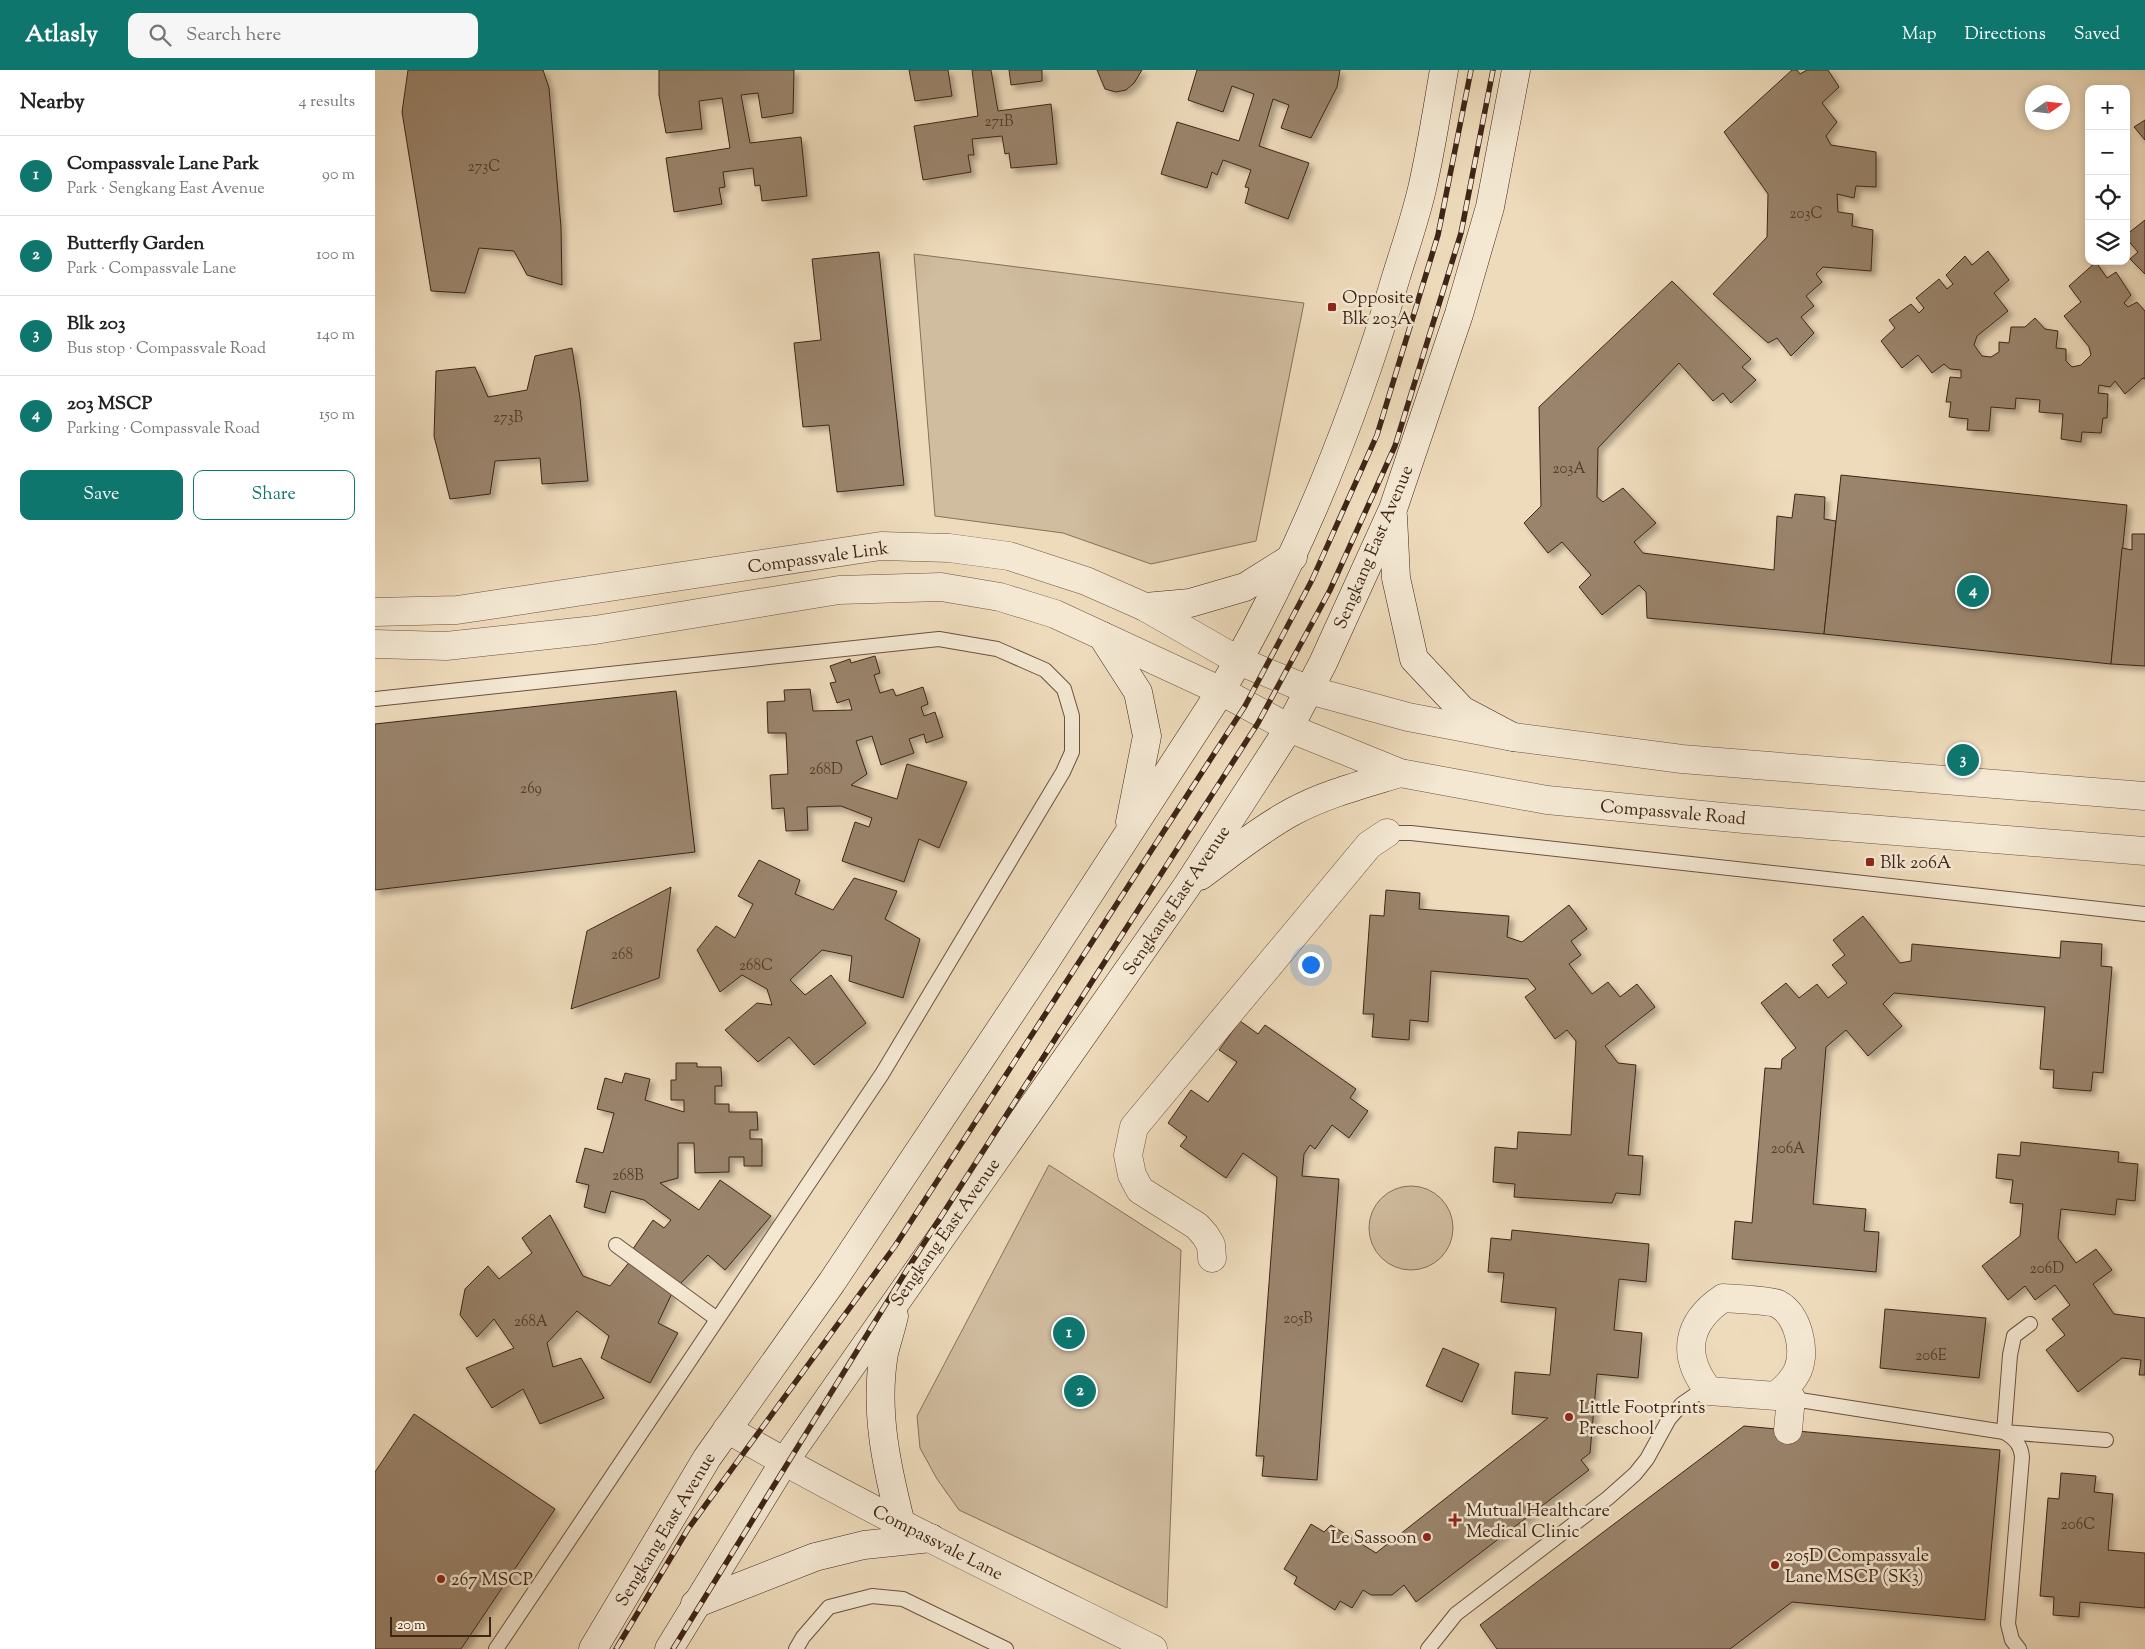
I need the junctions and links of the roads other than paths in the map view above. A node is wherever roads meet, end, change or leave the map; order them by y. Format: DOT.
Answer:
graph roads {
  1 [pos="1444,70"];
  2 [pos="1516,70"];
  3 [pos="1393,509"];
  4 [pos="1293,557"];
  5 [pos="1145,607"];
  6 [pos="375,612"];
  7 [pos="1102,636"];
  8 [pos="375,644"];
  9 [pos="1239,661"];
  10 [pos="1309,690"];
  11 [pos="1221,691"];
  12 [pos="375,699"];
  13 [pos="1289,728"];
  14 [pos="1513,737"];
  15 [pos="1400,773"];
  16 [pos="2145,796"];
  17 [pos="1387,833"];
  18 [pos="1127,836"];
  19 [pos="2145,851"];
  20 [pos="1187,886"];
  21 [pos="2145,914"];
  22 [pos="616,1245"];
  23 [pos="1211,1258"];
  24 [pos="899,1298"];
  25 [pos="717,1319"];
  26 [pos="2030,1324"];
  27 [pos="1709,1391"];
  28 [pos="1783,1397"];
  29 [pos="727,1429"];
  30 [pos="1788,1430"];
  31 [pos="2005,1432"];
  32 [pos="2106,1440"];
  33 [pos="784,1462"];
  34 [pos="901,1524"];
  35 [pos="931,1538"];
  36 [pos="695,1604"];
  37 [pos="496,1649"];
  38 [pos="593,1649"];
  39 [pos="669,1649"];
  40 [pos="796,1649"];
  41 [pos="1006,1649"];
  42 [pos="1153,1649"];
  43 [pos="1428,1649"];
  44 [pos="2019,1649"];
  1 -- 4 [label="street, Sengkang East Avenue"];
  2 -- 3 [label="street, Sengkang East Avenue"];
  3 -- 10 [label="street, Sengkang East Avenue"];
  3 -- 14 [label="street"];
  4 -- 5 [label="street"];
  4 -- 9 [label="street, Sengkang East Avenue"];
  5 -- 6 [label="street, Compassvale Link"];
  5 -- 9 [label="street, Compassvale Link"];
  7 -- 8 [label="street, Compassvale Link"];
  7 -- 11 [label="street, Compassvale Link"];
  7 -- 18 [label="street"];
  9 -- 10 [label="street"];
  9 -- 11 [label="street, Sengkang East Avenue"];
  10 -- 13 [label="street, Sengkang East Avenue"];
  10 -- 14 [label="street"];
  11 -- 13 [label="street, Compassvale Road"];
  11 -- 18 [label="street, Sengkang East Avenue"];
  12 -- 25 [label="lane"];
  13 -- 15 [label="street, Compassvale Road"];
  13 -- 20 [label="street, Sengkang East Avenue"];
  14 -- 16 [label="street"];
  15 -- 19 [label="street, Compassvale Road"];
  15 -- 20 [label="street"];
  17 -- 21 [label="lane"];
  17 -- 23 [label="street"];
  18 -- 29 [label="street, Sengkang East Avenue"];
  20 -- 24 [label="street, Sengkang East Avenue"];
  22 -- 25 [label="lane"];
  24 -- 33 [label="street, Sengkang East Avenue"];
  24 -- 34 [label="street"];
  25 -- 37 [label="lane"];
  26 -- 31 [label="lane"];
  27 -- 28 [label="street"];
  27 -- 28 [label="street"];
  27 -- 43 [label="lane"];
  28 -- 30 [label="street"];
  28 -- 31 [label="lane"];
  29 -- 33 [label="street, Compassvale Lane"];
  29 -- 38 [label="street, Sengkang East Avenue"];
  31 -- 32 [label="lane"];
  31 -- 44 [label="lane"];
  33 -- 34 [label="street, Compassvale Lane"];
  33 -- 36 [label="street, Sengkang East Avenue"];
  34 -- 35 [label="street, Compassvale Lane"];
  35 -- 36 [label="street"];
  35 -- 42 [label="street, Compassvale Lane"];
  36 -- 39 [label="street, Sengkang East Avenue"];
  40 -- 41 [label="lane"];
}
